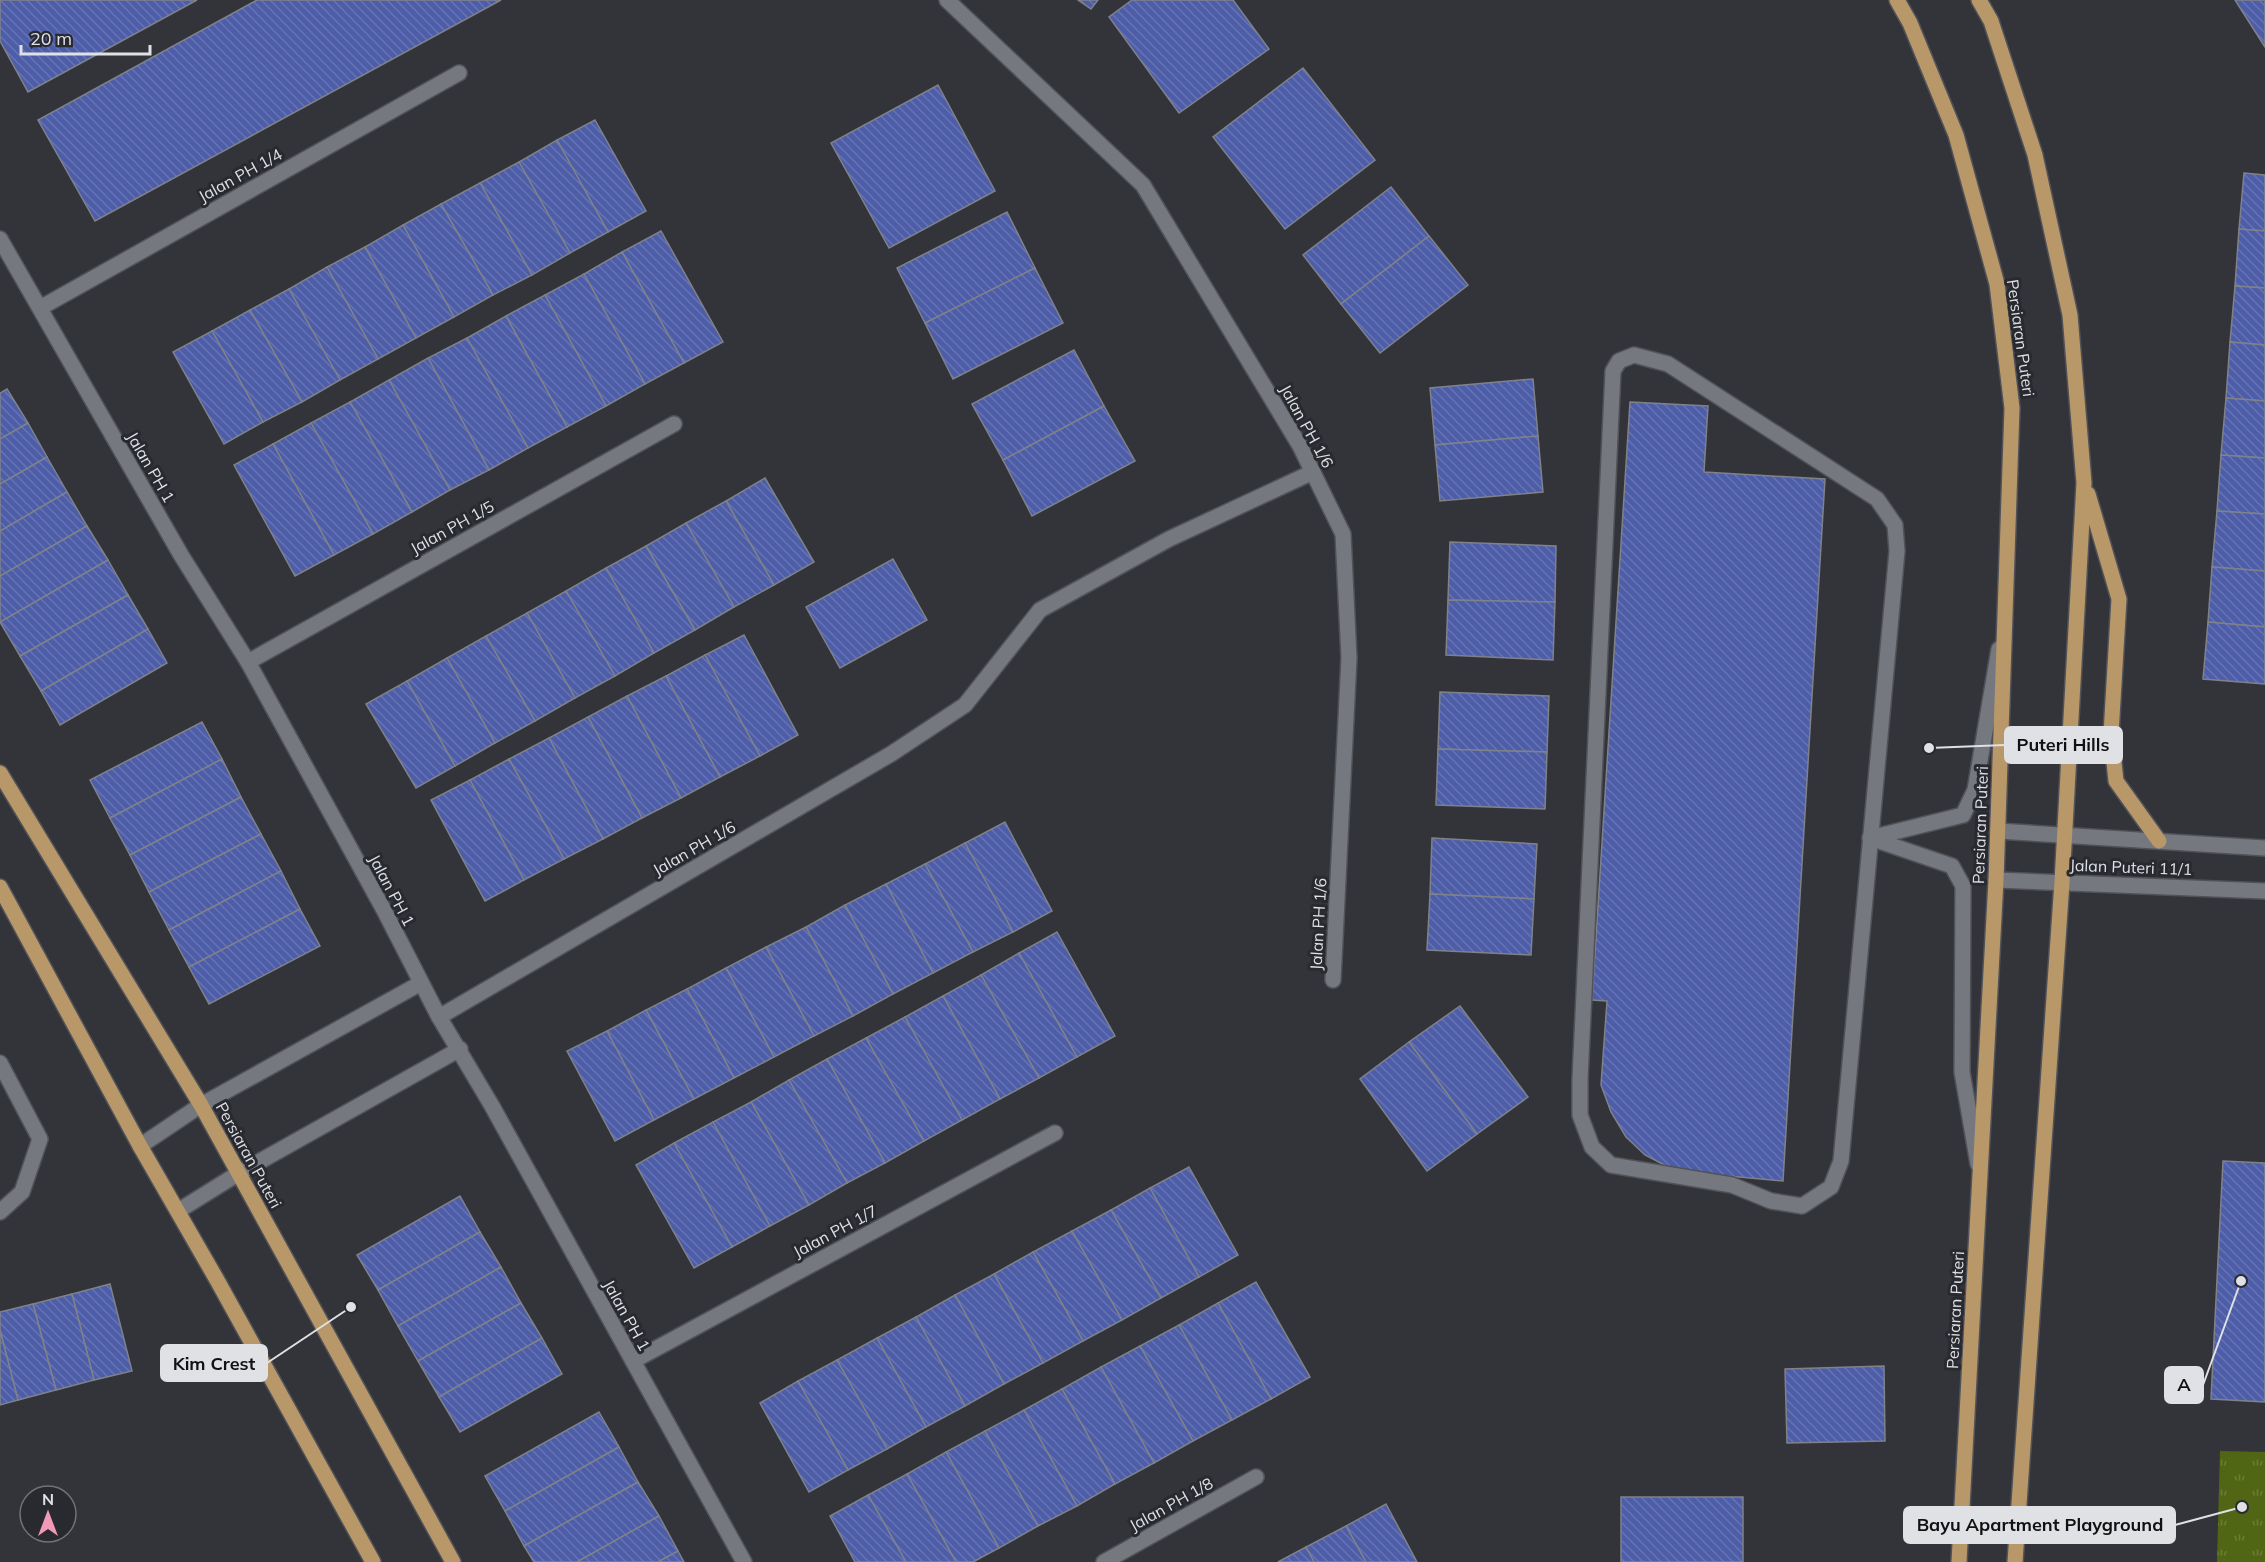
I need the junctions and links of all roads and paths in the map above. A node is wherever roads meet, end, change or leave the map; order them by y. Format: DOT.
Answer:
graph roads {
  1 [pos="947,0"];
  2 [pos="1897,0"];
  3 [pos="1979,0"];
  4 [pos="459,73"];
  5 [pos="0,239"];
  6 [pos="40,308"];
  7 [pos="674,424"];
  8 [pos="1313,472"];
  9 [pos="2084,483"];
  10 [pos="2006,608"];
  11 [pos="248,662"];
  12 [pos="0,773"];
  13 [pos="1998,831"];
  14 [pos="2065,834"];
  15 [pos="1870,838"];
  16 [pos="2159,841"];
  17 [pos="2265,848"];
  18 [pos="1996,880"];
  19 [pos="2062,882"];
  20 [pos="0,887"];
  21 [pos="2265,891"];
  22 [pos="1333,980"];
  23 [pos="421,983"];
  24 [pos="439,1017"];
  25 [pos="460,1049"];
  26 [pos="0,1063"];
  27 [pos="201,1105"];
  28 [pos="1055,1132"];
  29 [pos="140,1146"];
  30 [pos="239,1173"];
  31 [pos="1979,1173"];
  32 [pos="178,1211"];
  33 [pos="0,1212"];
  34 [pos="633,1361"];
  35 [pos="1256,1477"];
  36 [pos="373,1562"];
  37 [pos="453,1562"];
  38 [pos="744,1562"];
  39 [pos="1104,1562"];
  40 [pos="1959,1562"];
  41 [pos="2015,1562"];
  1 -- 8 [label="street, Jalan PH 1/6"];
  2 -- 10 [label="main road, Persiaran Puteri"];
  3 -- 9 [label="main road"];
  4 -- 6 [label="street, Jalan PH 1/4"];
  5 -- 6 [label="street, Jalan PH 1"];
  6 -- 11 [label="street, Jalan PH 1"];
  7 -- 11 [label="street, Jalan PH 1/5"];
  8 -- 22 [label="street, Jalan PH 1/6"];
  8 -- 24 [label="street, Jalan PH 1/6"];
  9 -- 14 [label="main road"];
  9 -- 16 [label="main road"];
  10 -- 13 [label="main road, Persiaran Puteri"];
  10 -- 15 [label="street"];
  11 -- 23 [label="street, Jalan PH 1"];
  12 -- 27 [label="main road, Persiaran Puteri"];
  13 -- 14 [label="street, Jalan Puteri 11/1"];
  13 -- 18 [label="main road, Persiaran Puteri"];
  14 -- 16 [label="street, Jalan Puteri 11/1"];
  14 -- 19 [label="main road"];
  15 -- 15 [label="street"];
  15 -- 31 [label="street"];
  16 -- 17 [label="street, Jalan Puteri 11/1"];
  18 -- 19 [label="street, Jalan Puteri 11/1"];
  18 -- 31 [label="main road, Persiaran Puteri"];
  19 -- 21 [label="street, Jalan Puteri 11/1"];
  19 -- 41 [label="main road"];
  20 -- 29 [label="main road"];
  23 -- 24 [label="street, Jalan PH 1"];
  23 -- 27 [label="street"];
  24 -- 25 [label="street, Jalan PH 1"];
  25 -- 30 [label="street"];
  25 -- 34 [label="street, Jalan PH 1"];
  26 -- 33 [label="street"];
  27 -- 29 [label="street"];
  27 -- 30 [label="main road, Persiaran Puteri"];
  28 -- 34 [label="street, Jalan PH 1/7"];
  29 -- 32 [label="main road"];
  30 -- 32 [label="street"];
  30 -- 37 [label="main road, Persiaran Puteri"];
  31 -- 40 [label="main road, Persiaran Puteri"];
  32 -- 36 [label="main road"];
  34 -- 38 [label="street, Jalan PH 1"];
  35 -- 39 [label="street, Jalan PH 1/8"];
}
